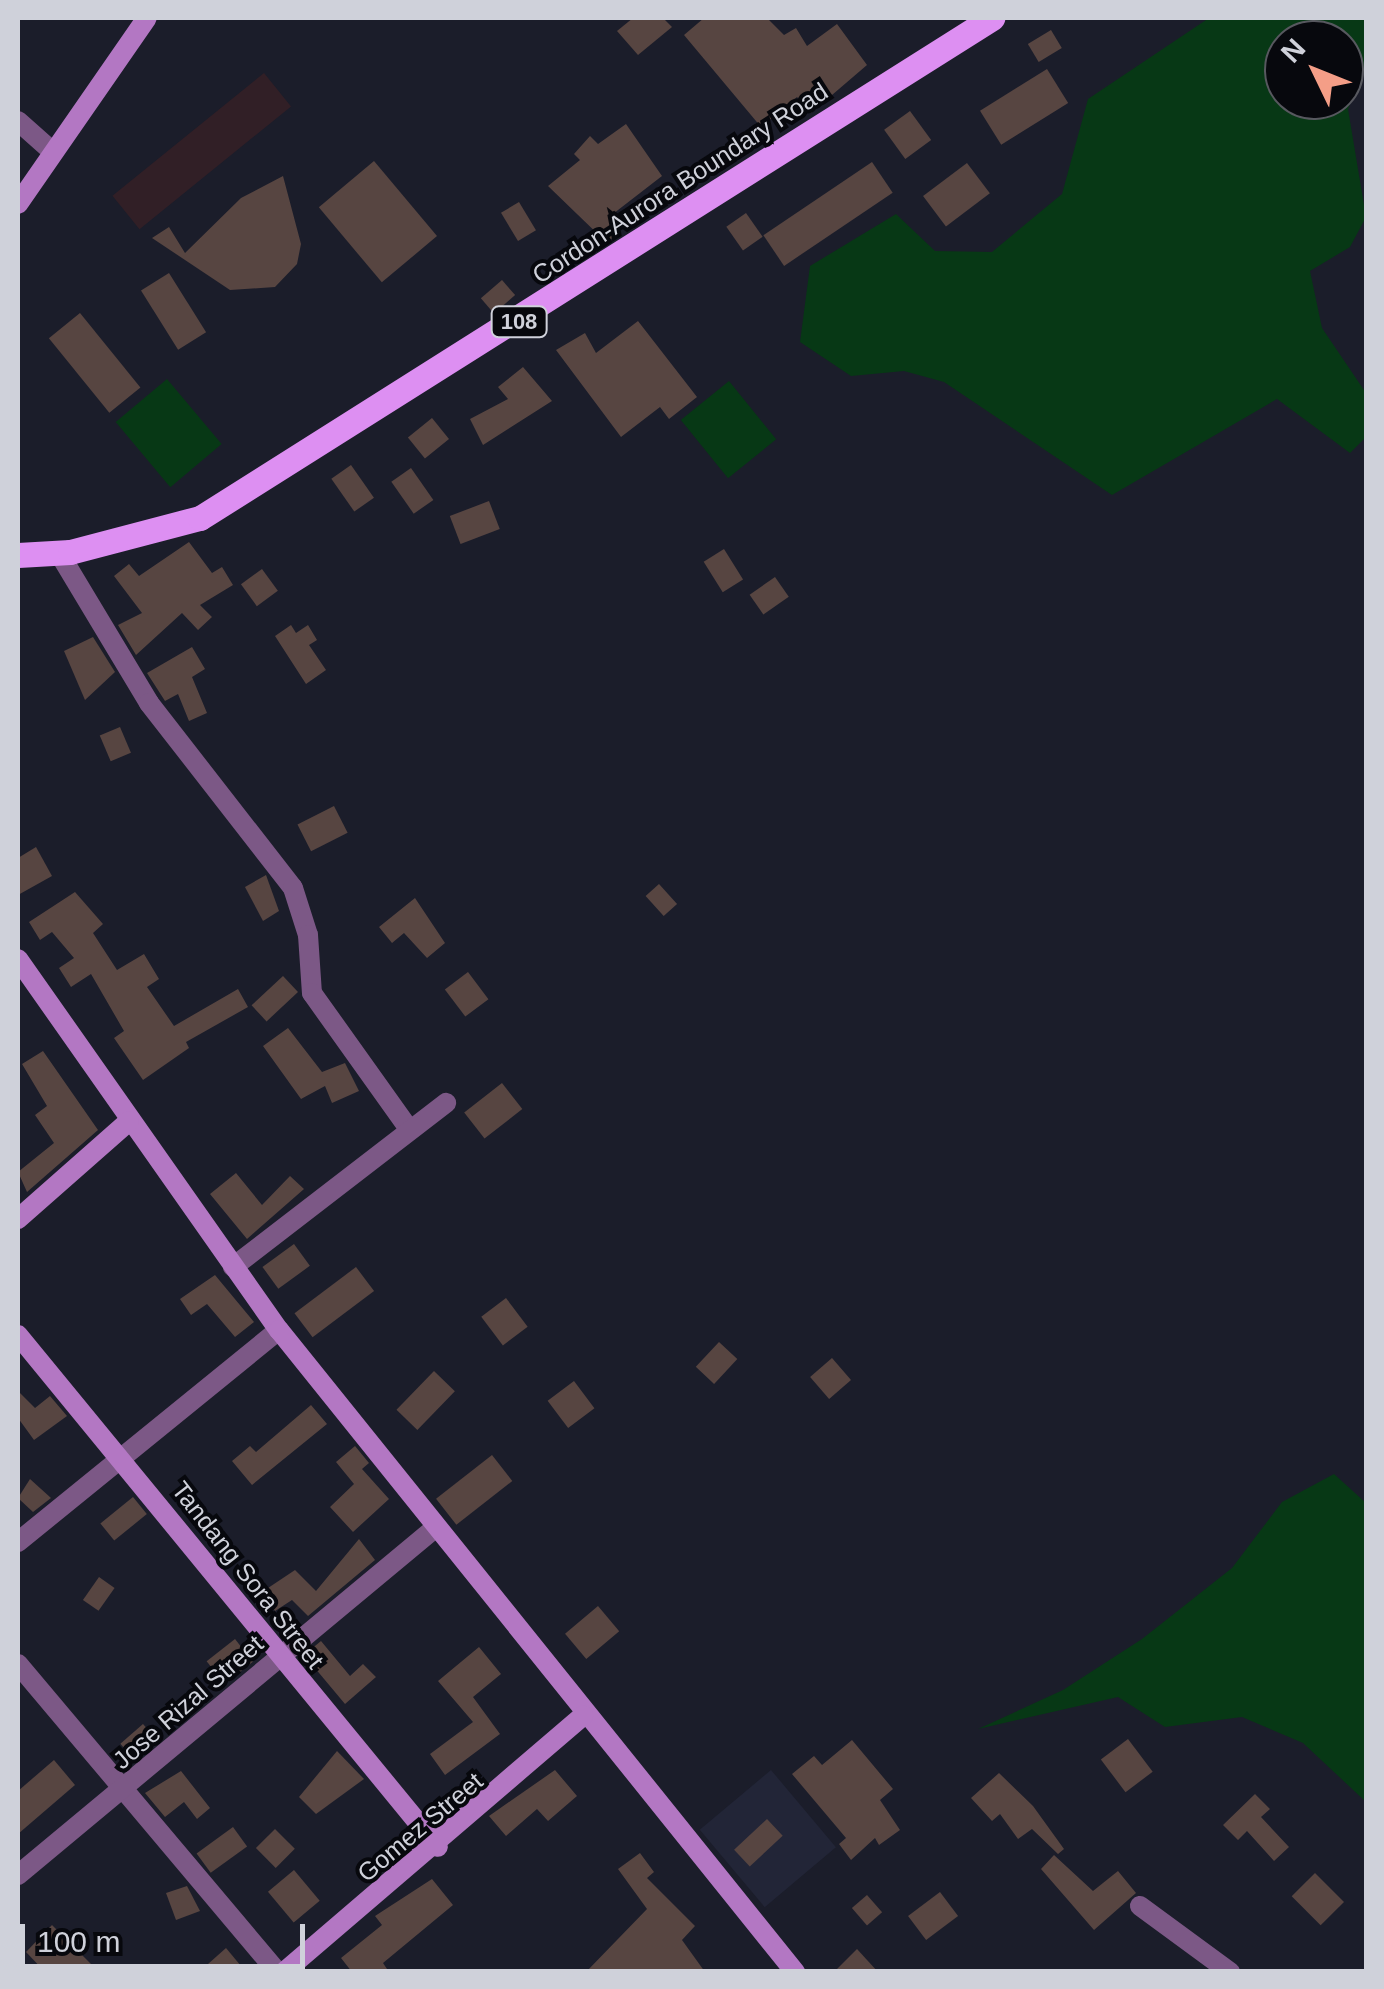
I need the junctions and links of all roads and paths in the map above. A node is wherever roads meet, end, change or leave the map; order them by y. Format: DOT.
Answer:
graph roads {
  1 [pos="147,18"];
  2 [pos="992,18"];
  3 [pos="18,121"];
  4 [pos="54,152"];
  5 [pos="18,204"];
  6 [pos="59,553"];
  7 [pos="18,556"];
  8 [pos="18,960"];
  9 [pos="446,1103"];
  10 [pos="129,1122"];
  11 [pos="408,1128"];
  12 [pos="18,1219"];
  13 [pos="233,1266"];
  14 [pos="280,1330"];
  15 [pos="18,1335"];
  16 [pos="119,1453"];
  17 [pos="436,1528"];
  18 [pos="18,1542"];
  19 [pos="279,1656"];
  20 [pos="18,1664"];
  21 [pos="583,1716"];
  22 [pos="122,1791"];
  23 [pos="438,1848"];
  24 [pos="18,1874"];
  25 [pos="1140,1906"];
  26 [pos="277,1972"];
  27 [pos="284,1972"];
  28 [pos="795,1972"];
  29 [pos="1230,1972"];
  1 -- 4 [label="street"];
  2 -- 6 [label="main road, Cordon-Aurora Boundary Road / 108"];
  3 -- 4 [label="street"];
  4 -- 5 [label="street"];
  6 -- 7 [label="main road, Cordon-Aurora Boundary Road / 108"];
  6 -- 11 [label="street"];
  8 -- 10 [label="street"];
  9 -- 11 [label="street"];
  10 -- 12 [label="street"];
  10 -- 13 [label="street"];
  11 -- 13 [label="street"];
  13 -- 14 [label="street"];
  14 -- 16 [label="street"];
  14 -- 17 [label="street"];
  15 -- 16 [label="street, Tandang Sora Street"];
  16 -- 18 [label="street"];
  16 -- 19 [label="street, Tandang Sora Street"];
  17 -- 19 [label="street, Jose Rizal Street"];
  17 -- 21 [label="street"];
  19 -- 22 [label="street, Jose Rizal Street"];
  19 -- 23 [label="street, Tandang Sora Street"];
  20 -- 22 [label="street"];
  21 -- 23 [label="street, Gomez Street"];
  21 -- 28 [label="street"];
  22 -- 24 [label="street, Jose Rizal Street"];
  22 -- 26 [label="street"];
  23 -- 27 [label="street, Gomez Street"];
  25 -- 29 [label="street"];
}
